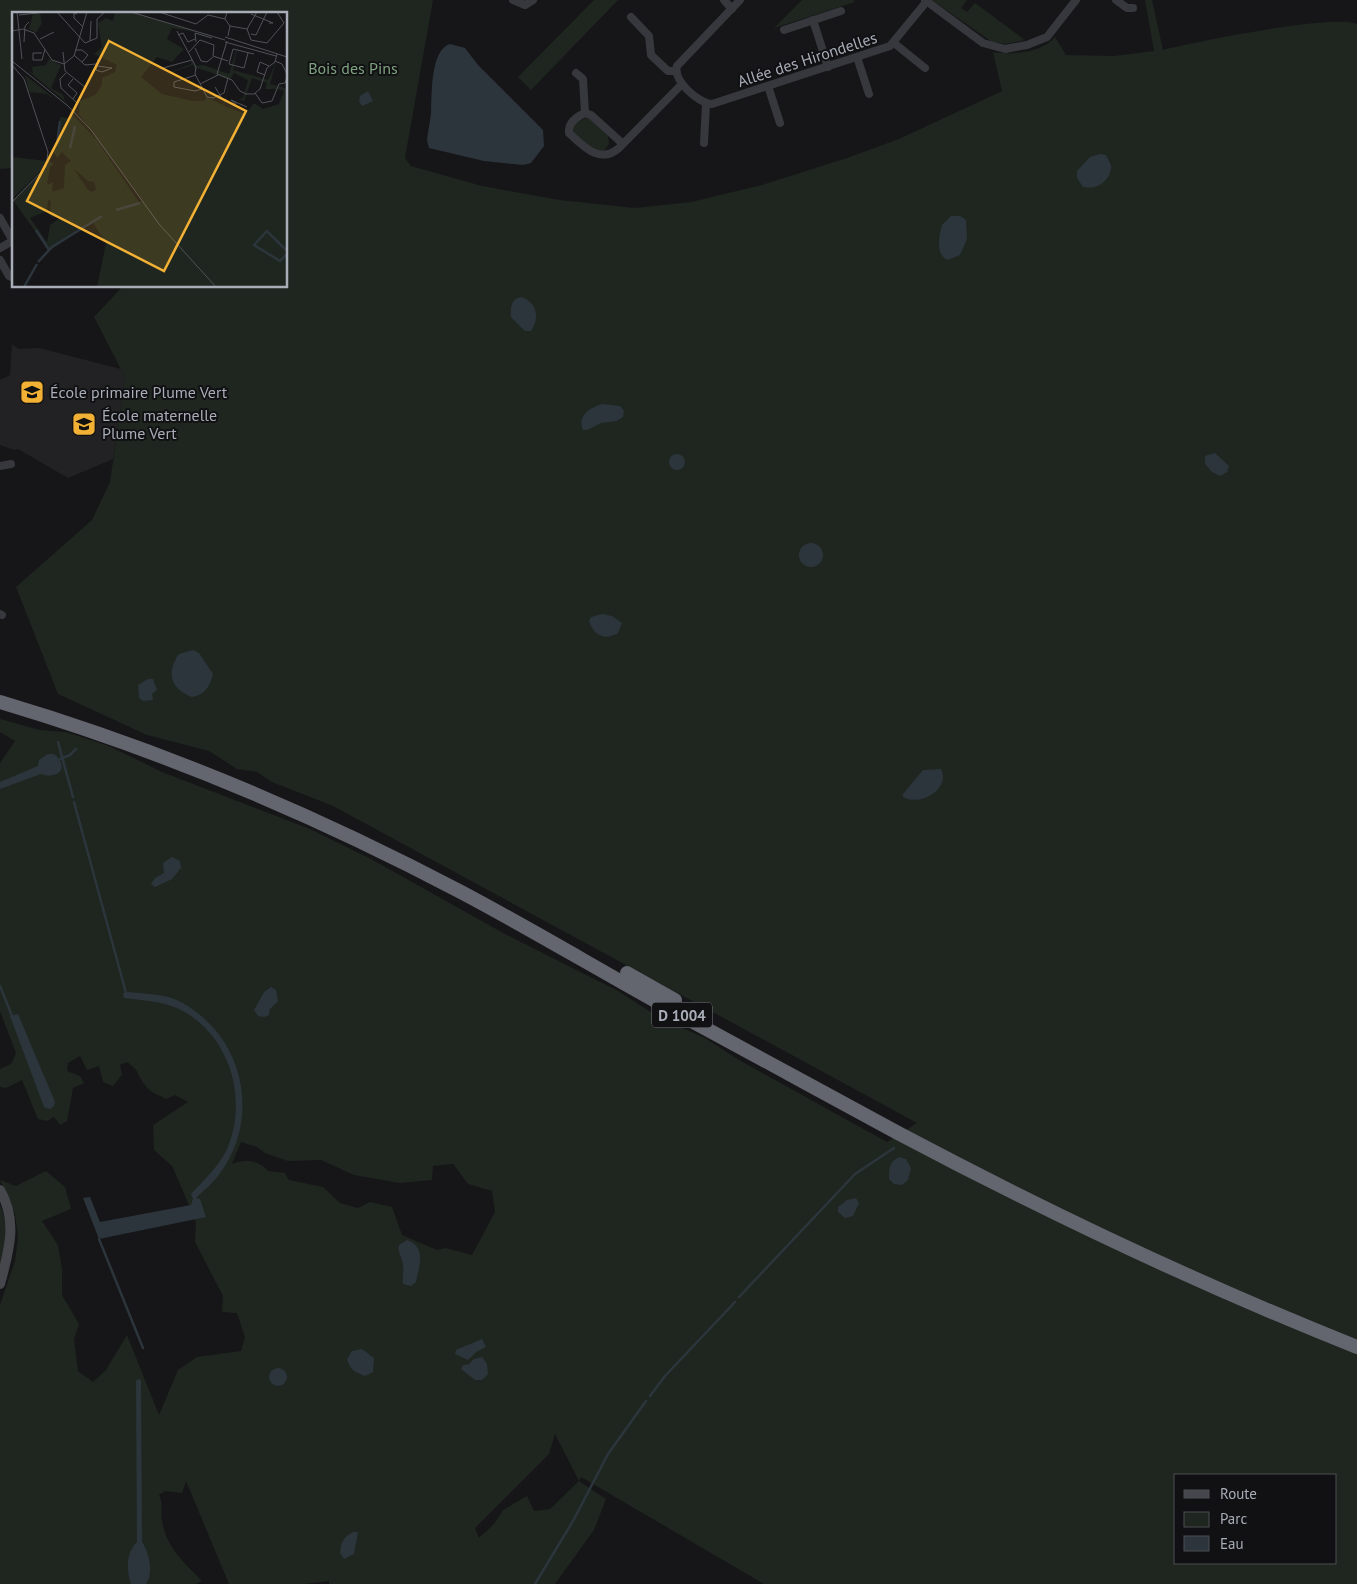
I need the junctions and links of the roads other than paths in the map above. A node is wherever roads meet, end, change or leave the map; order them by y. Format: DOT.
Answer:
graph roads {
  1 [pos="513,0"];
  2 [pos="533,0"];
  3 [pos="724,0"];
  4 [pos="740,0"];
  5 [pos="1076,0"];
  6 [pos="1116,0"];
  7 [pos="926,1"];
  8 [pos="1133,8"];
  9 [pos="732,9"];
  10 [pos="840,11"];
  11 [pos="631,17"];
  12 [pos="813,20"];
  13 [pos="784,30"];
  14 [pos="894,43"];
  15 [pos="857,57"];
  16 [pos="828,67"];
  17 [pos="924,68"];
  18 [pos="676,71"];
  19 [pos="576,73"];
  20 [pos="682,84"];
  21 [pos="768,86"];
  22 [pos="869,94"];
  23 [pos="706,104"];
  24 [pos="585,113"];
  25 [pos="780,123"];
  26 [pos="704,143"];
  27 [pos="623,144"];
  28 [pos="0,218"];
  29 [pos="2,229"];
  30 [pos="12,239"];
  31 [pos="12,241"];
  32 [pos="0,248"];
  33 [pos="0,260"];
  34 [pos="12,277"];
  35 [pos="11,464"];
  36 [pos="0,466"];
  37 [pos="0,693"];
  38 [pos="0,702"];
  39 [pos="0,1190"];
  40 [pos="0,1284"];
  41 [pos="1357,1337"];
  42 [pos="1357,1347"];
  1 -- 2 [label="street"];
  3 -- 9 [label="street"];
  4 -- 9 [label="street"];
  5 -- 7 [label="street"];
  6 -- 8 [label="street"];
  7 -- 14 [label="street, Allée des Hirondelles"];
  9 -- 18 [label="street"];
  10 -- 12 [label="street"];
  11 -- 18 [label="street"];
  12 -- 13 [label="street"];
  12 -- 16 [label="street"];
  14 -- 15 [label="street, Allée des Hirondelles"];
  14 -- 17 [label="street"];
  15 -- 16 [label="street, Allée des Hirondelles"];
  15 -- 22 [label="street"];
  16 -- 21 [label="street, Allée des Hirondelles"];
  18 -- 20 [label="street"];
  19 -- 24 [label="street"];
  20 -- 23 [label="street"];
  20 -- 27 [label="street"];
  21 -- 23 [label="street, Allée des Hirondelles"];
  21 -- 25 [label="street"];
  23 -- 26 [label="street"];
  24 -- 27 [label="street"];
  24 -- 27 [label="street"];
  28 -- 29 [label="street"];
  29 -- 30 [label="street"];
  31 -- 32 [label="street"];
  33 -- 34 [label="street"];
  35 -- 36 [label="street"];
  37 -- 41 [label="highway, D 1004"];
  38 -- 42 [label="highway, D 1004"];
  39 -- 40 [label="street"];
}
